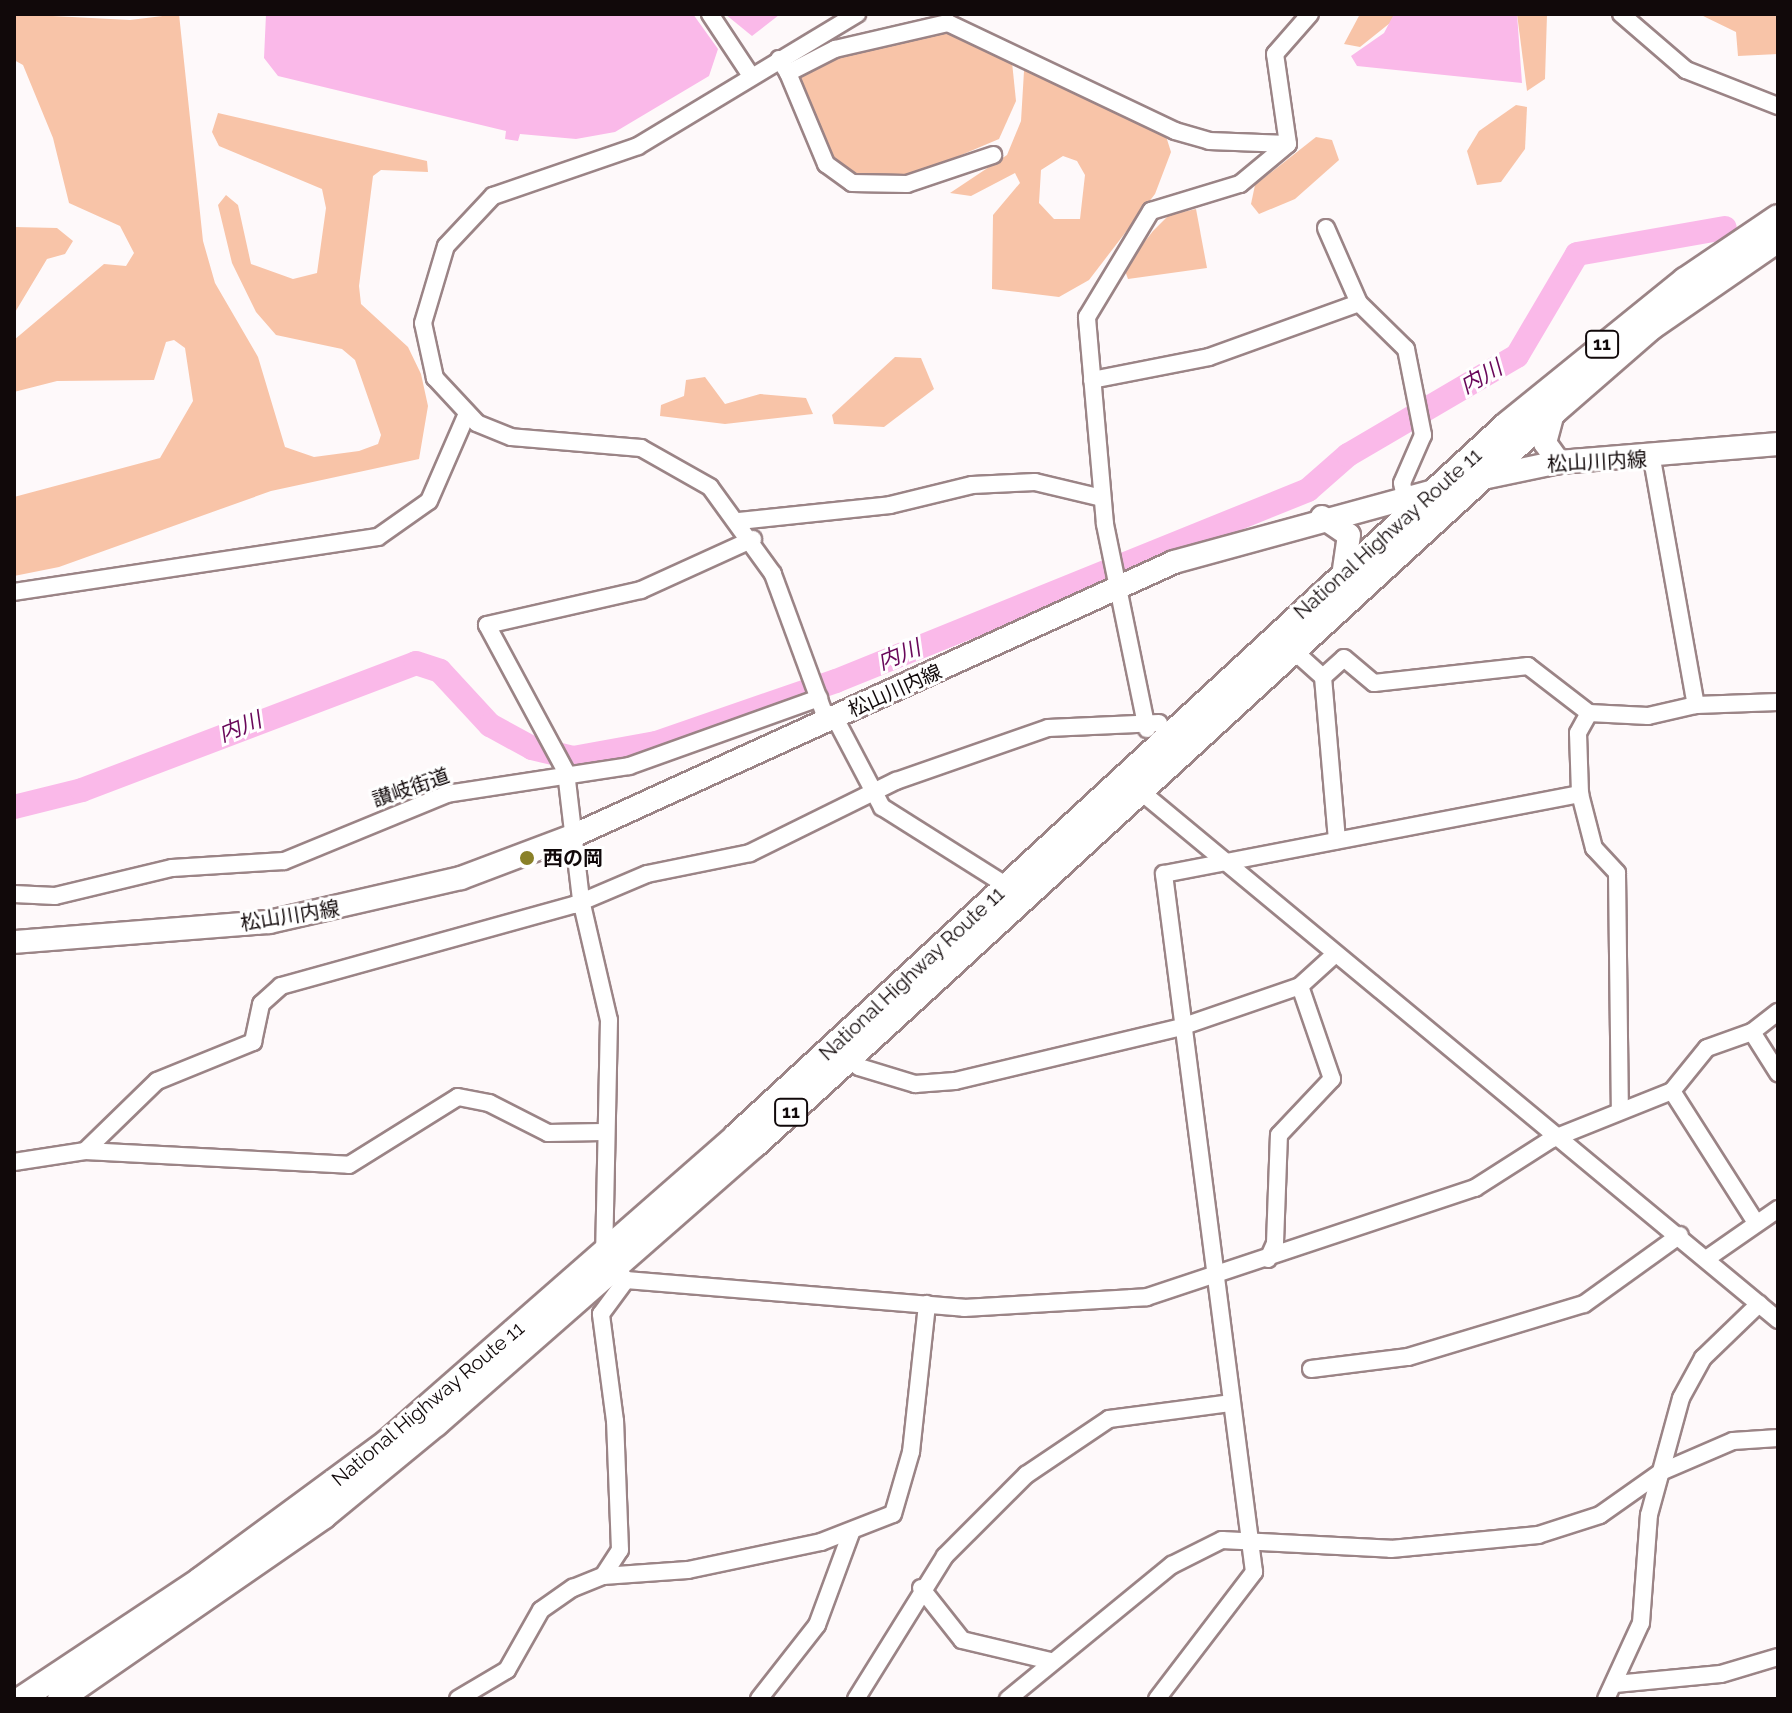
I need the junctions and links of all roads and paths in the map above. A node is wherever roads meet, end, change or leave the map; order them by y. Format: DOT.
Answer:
graph roads {
  1 [pos="710,14"];
  2 [pos="857,14"];
  3 [pos="1310,14"];
  4 [pos="1621,14"];
  5 [pos="783,66"];
  6 [pos="751,76"];
  7 [pos="1778,106"];
  8 [pos="1288,144"];
  9 [pos="993,155"];
  10 [pos="1778,217"];
  11 [pos="1326,228"];
  12 [pos="1778,240"];
  13 [pos="1359,303"];
  14 [pos="1092,380"];
  15 [pos="1553,413"];
  16 [pos="466,416"];
  17 [pos="1778,444"];
  18 [pos="1652,459"];
  19 [pos="1559,462"];
  20 [pos="1483,478"];
  21 [pos="1441,489"];
  22 [pos="1405,497"];
  23 [pos="1102,498"];
  24 [pos="1322,517"];
  25 [pos="739,521"];
  26 [pos="753,539"];
  27 [pos="1343,576"];
  28 [pos="1118,582"];
  29 [pos="14,592"];
  30 [pos="1294,651"];
  31 [pos="1323,677"];
  32 [pos="818,696"];
  33 [pos="1778,702"];
  34 [pos="1696,705"];
  35 [pos="1589,713"];
  36 [pos="831,720"];
  37 [pos="564,768"];
  38 [pos="1134,786"];
  39 [pos="872,793"];
  40 [pos="1580,794"];
  41 [pos="575,835"];
  42 [pos="1337,840"];
  43 [pos="1224,863"];
  44 [pos="1007,886"];
  45 [pos="14,894"];
  46 [pos="581,900"];
  47 [pos="14,942"];
  48 [pos="1333,956"];
  49 [pos="1300,986"];
  50 [pos="1778,1012"];
  51 [pos="1181,1027"];
  52 [pos="1752,1032"];
  53 [pos="844,1051"];
  54 [pos="1778,1073"];
  55 [pos="1672,1091"];
  56 [pos="1620,1109"];
  57 [pos="603,1132"];
  58 [pos="1552,1139"];
  59 [pos="85,1151"];
  60 [pos="14,1162"];
  61 [pos="1778,1209"];
  62 [pos="1756,1223"];
  63 [pos="1680,1235"];
  64 [pos="1709,1257"];
  65 [pos="1268,1259"];
  66 [pos="615,1267"];
  67 [pos="1214,1275"];
  68 [pos="927,1304"];
  69 [pos="1759,1304"];
  70 [pos="1778,1320"];
  71 [pos="1311,1369"];
  72 [pos="1230,1403"];
  73 [pos="1778,1438"];
  74 [pos="1661,1472"];
  75 [pos="851,1533"];
  76 [pos="1246,1536"];
  77 [pos="603,1576"];
  78 [pos="921,1588"];
  79 [pos="1778,1657"];
  80 [pos="1051,1661"];
  81 [pos="1615,1684"];
  82 [pos="21,1699"];
  83 [pos="60,1699"];
  84 [pos="458,1699"];
  85 [pos="759,1699"];
  86 [pos="856,1699"];
  87 [pos="1008,1699"];
  88 [pos="1157,1699"];
  89 [pos="1606,1699"];
  1 -- 6 [label="street"];
  2 -- 5 [label="street"];
  3 -- 8 [label="street"];
  4 -- 7 [label="street"];
  5 -- 6 [label="street"];
  5 -- 8 [label="street"];
  5 -- 9 [label="street"];
  6 -- 16 [label="street"];
  8 -- 14 [label="street"];
  10 -- 21 [label="highway, National Highway Route 11 / 11"];
  11 -- 13 [label="street"];
  12 -- 15 [label="highway, National Highway Route 11 / 11"];
  13 -- 14 [label="street"];
  13 -- 22 [label="street"];
  14 -- 23 [label="street"];
  15 -- 19 [label="main road"];
  15 -- 20 [label="highway, National Highway Route 11 / 11"];
  16 -- 25 [label="street"];
  16 -- 29 [label="street"];
  17 -- 18 [label="main road, 松山川内線"];
  18 -- 19 [label="main road, 松山川内線"];
  18 -- 34 [label="street"];
  19 -- 20 [label="main road, 松山川内線"];
  20 -- 21 [label="main road, 松山川内線"];
  20 -- 30 [label="highway, National Highway Route 11 / 11"];
  21 -- 22 [label="main road, 松山川内線"];
  21 -- 27 [label="highway, National Highway Route 11 / 11"];
  22 -- 24 [label="main road, 松山川内線"];
  23 -- 25 [label="street"];
  23 -- 28 [label="street"];
  24 -- 27 [label="main road"];
  24 -- 28 [label="main road, 松山川内線"];
  25 -- 26 [label="street"];
  26 -- 32 [label="street"];
  26 -- 37 [label="street"];
  27 -- 38 [label="highway, National Highway Route 11 / 11"];
  28 -- 36 [label="main road, 松山川内線"];
  28 -- 39 [label="street"];
  30 -- 31 [label="street"];
  30 -- 38 [label="highway, National Highway Route 11 / 11"];
  31 -- 35 [label="street"];
  31 -- 42 [label="street"];
  32 -- 36 [label="street"];
  32 -- 37 [label="street, 讃岐街道"];
  33 -- 34 [label="street"];
  34 -- 35 [label="street"];
  35 -- 40 [label="street"];
  36 -- 39 [label="street"];
  36 -- 41 [label="main road, 松山川内線"];
  37 -- 41 [label="street"];
  37 -- 45 [label="street, 讃岐街道"];
  38 -- 43 [label="street"];
  38 -- 44 [label="highway, National Highway Route 11 / 11"];
  38 -- 53 [label="highway, National Highway Route 11 / 11"];
  39 -- 44 [label="street"];
  39 -- 46 [label="street"];
  40 -- 42 [label="street"];
  40 -- 56 [label="street"];
  41 -- 46 [label="street"];
  41 -- 47 [label="main road, 松山川内線"];
  42 -- 43 [label="street"];
  43 -- 48 [label="street"];
  43 -- 51 [label="street"];
  44 -- 53 [label="highway, National Highway Route 11 / 11"];
  46 -- 57 [label="street"];
  46 -- 59 [label="street"];
  48 -- 49 [label="street"];
  48 -- 58 [label="street"];
  49 -- 51 [label="street"];
  49 -- 65 [label="street"];
  50 -- 52 [label="street"];
  51 -- 53 [label="street"];
  51 -- 67 [label="street"];
  52 -- 54 [label="street"];
  52 -- 55 [label="street"];
  53 -- 66 [label="highway, National Highway Route 11 / 11"];
  55 -- 56 [label="street"];
  55 -- 62 [label="street"];
  56 -- 58 [label="street"];
  57 -- 59 [label="street"];
  57 -- 66 [label="street"];
  58 -- 63 [label="street"];
  58 -- 65 [label="street"];
  59 -- 60 [label="street"];
  61 -- 62 [label="street"];
  62 -- 64 [label="street"];
  63 -- 64 [label="street"];
  63 -- 71 [label="street"];
  64 -- 69 [label="street"];
  65 -- 67 [label="street"];
  66 -- 68 [label="street"];
  66 -- 77 [label="street"];
  66 -- 82 [label="highway, National Highway Route 11 / 11"];
  66 -- 83 [label="highway, National Highway Route 11 / 11"];
  67 -- 68 [label="street"];
  67 -- 72 [label="street"];
  68 -- 75 [label="street"];
  69 -- 70 [label="street"];
  69 -- 74 [label="street"];
  72 -- 76 [label="street"];
  72 -- 78 [label="street"];
  73 -- 74 [label="street"];
  74 -- 76 [label="street"];
  74 -- 81 [label="street"];
  75 -- 77 [label="street"];
  75 -- 85 [label="street"];
  76 -- 80 [label="street"];
  76 -- 88 [label="street"];
  77 -- 84 [label="street"];
  78 -- 80 [label="street"];
  78 -- 86 [label="street"];
  79 -- 81 [label="street"];
  80 -- 87 [label="street"];
  81 -- 89 [label="street"];
}
